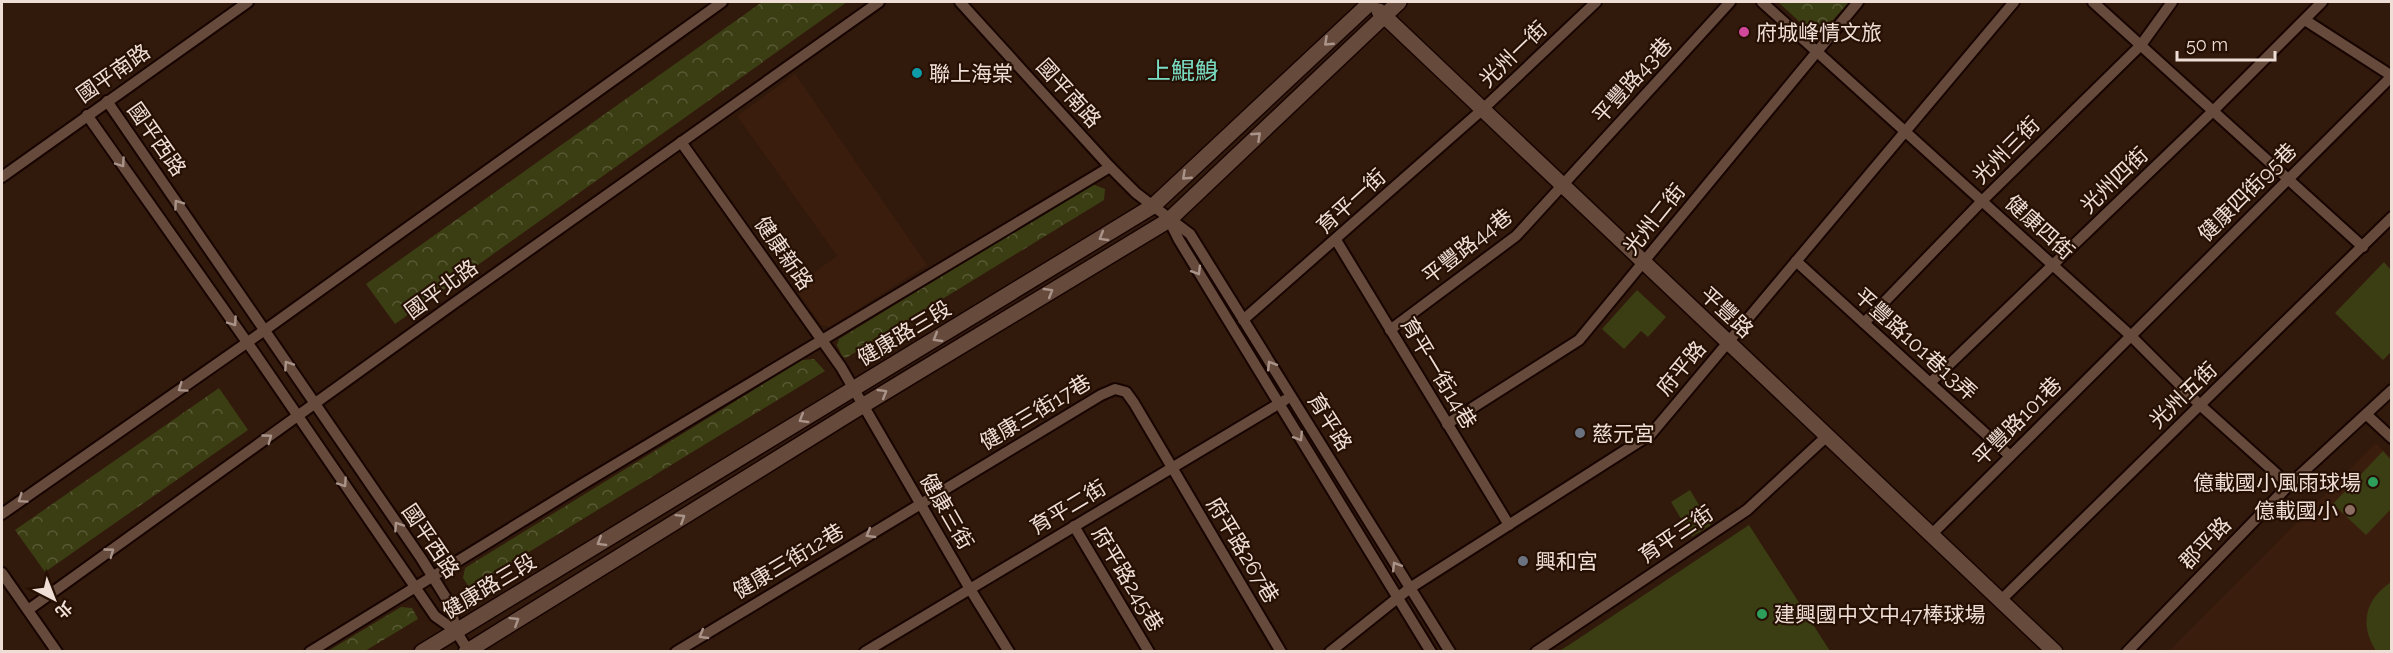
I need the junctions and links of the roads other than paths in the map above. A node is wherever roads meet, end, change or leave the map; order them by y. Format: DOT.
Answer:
graph roads {
  1 [pos="248,2"];
  2 [pos="722,2"];
  3 [pos="879,2"];
  4 [pos="960,2"];
  5 [pos="1371,2"];
  6 [pos="1399,2"];
  7 [pos="1596,2"];
  8 [pos="1731,2"];
  9 [pos="1762,2"];
  10 [pos="1858,2"];
  11 [pos="2014,2"];
  12 [pos="2092,2"];
  13 [pos="2172,2"];
  14 [pos="2322,2"];
  15 [pos="1385,16"];
  16 [pos="2305,20"];
  17 [pos="2140,45"];
  18 [pos="1817,51"];
  19 [pos="2391,76"];
  20 [pos="107,101"];
  21 [pos="1483,109"];
  22 [pos="2213,111"];
  23 [pos="87,115"];
  24 [pos="1905,131"];
  25 [pos="681,142"];
  26 [pos="1110,167"];
  27 [pos="2,177"];
  28 [pos="2289,180"];
  29 [pos="1563,185"];
  30 [pos="1982,201"];
  31 [pos="1153,206"];
  32 [pos="2391,218"];
  33 [pos="1169,220"];
  34 [pos="1336,240"];
  35 [pos="2363,247"];
  36 [pos="1796,261"];
  37 [pos="1644,262"];
  38 [pos="2053,265"];
  39 [pos="1243,320"];
  40 [pos="1864,323"];
  41 [pos="265,330"];
  42 [pos="1390,330"];
  43 [pos="2130,335"];
  44 [pos="822,340"];
  45 [pos="247,342"];
  46 [pos="1728,342"];
  47 [pos="1930,383"];
  48 [pos="853,389"];
  49 [pos="2391,390"];
  50 [pos="1291,397"];
  51 [pos="315,404"];
  52 [pos="1279,404"];
  53 [pos="863,405"];
  54 [pos="2200,405"];
  55 [pos="2367,415"];
  56 [pos="298,417"];
  57 [pos="1447,424"];
  58 [pos="1827,436"];
  59 [pos="2391,438"];
  60 [pos="2010,456"];
  61 [pos="1172,468"];
  62 [pos="2289,485"];
  63 [pos="920,503"];
  64 [pos="2,514"];
  65 [pos="1509,525"];
  66 [pos="1074,526"];
  67 [pos="1932,534"];
  68 [pos="2,573"];
  69 [pos="432,576"];
  70 [pos="415,587"];
  71 [pos="1410,588"];
  72 [pos="970,589"];
  73 [pos="1398,598"];
  74 [pos="2001,600"];
  75 [pos="28,610"];
  76 [pos="456,631"];
  77 [pos="57,651"];
  78 [pos="310,651"];
  79 [pos="422,651"];
  80 [pos="468,651"];
  81 [pos="676,651"];
  82 [pos="865,651"];
  83 [pos="1009,651"];
  84 [pos="1149,651"];
  85 [pos="1281,651"];
  86 [pos="1330,651"];
  87 [pos="1431,651"];
  88 [pos="1450,651"];
  89 [pos="1536,651"];
  90 [pos="2055,651"];
  91 [pos="2127,651"];
  1 -- 20 [label="street, 國平南路"];
  2 -- 41 [label="street"];
  3 -- 25 [label="street, 國平北路"];
  4 -- 26 [label="street, 國平南路"];
  5 -- 15 [label="street, 平豐路"];
  5 -- 31 [label="street, 健康路三段, one-way"];
  6 -- 15 [label="street, 健康路三段"];
  7 -- 21 [label="street, 光州一街"];
  8 -- 29 [label="street, 平豐路43巷"];
  9 -- 18 [label="street, 健康四街"];
  10 -- 18 [label="street, 光州二街"];
  11 -- 24 [label="street, 府平路"];
  12 -- 17 [label="street"];
  13 -- 17 [label="street, 光州三街"];
  14 -- 16 [label="street, 光州四街"];
  15 -- 21 [label="street, 平豐路"];
  33 -- 15 [label="street, 健康路三段, one-way"];
  16 -- 19 [label="street"];
  16 -- 22 [label="street, 光州四街"];
  17 -- 22 [label="street"];
  17 -- 30 [label="street, 光州三街"];
  18 -- 24 [label="street, 健康四街"];
  18 -- 37 [label="street, 光州二街"];
  19 -- 28 [label="street, 健康四街95巷"];
  20 -- 23 [label="street, 國平南路"];
  41 -- 20 [label="street, 國平西路, one-way"];
  21 -- 29 [label="street, 平豐路"];
  21 -- 34 [label="street, 育平一街"];
  22 -- 28 [label="street"];
  22 -- 38 [label="street, 光州四街"];
  23 -- 27 [label="street, 國平南路"];
  23 -- 45 [label="street, 國平西路, one-way"];
  24 -- 30 [label="street, 健康四街"];
  24 -- 36 [label="street, 府平路"];
  25 -- 44 [label="street, 健康新路"];
  25 -- 51 [label="street, 國平北路"];
  26 -- 31 [label="street, 國平南路"];
  26 -- 44 [label="street, 健康路三段"];
  28 -- 35 [label="street"];
  28 -- 43 [label="street, 健康四街95巷"];
  29 -- 37 [label="street, 平豐路"];
  29 -- 42 [label="street, 平豐路44巷"];
  30 -- 38 [label="street, 健康四街"];
  30 -- 40 [label="street, 光州三街"];
  31 -- 33 [label="street, 育平路"];
  31 -- 48 [label="street, 健康路三段, one-way"];
  32 -- 35 [label="street, 光州五街"];
  33 -- 39 [label="street, 育平路"];
  33 -- 52 [label="street, 育平路, one-way"];
  53 -- 33 [label="street, 健康路三段, one-way"];
  34 -- 39 [label="street, 育平一街"];
  34 -- 42 [label="street, 育平一街14巷"];
  35 -- 54 [label="street, 光州五街"];
  36 -- 40 [label="street, 平豐路101巷13弄"];
  36 -- 46 [label="street, 府平路"];
  37 -- 46 [label="street, 平豐路"];
  37 -- 57 [label="street, 光州二街"];
  38 -- 43 [label="street, 健康四街"];
  38 -- 47 [label="street, 光州四街"];
  50 -- 39 [label="street, 育平路, one-way"];
  40 -- 47 [label="street, 平豐路101巷13弄"];
  41 -- 45 [label="street"];
  51 -- 41 [label="street, 國平西路, one-way"];
  42 -- 57 [label="street, 育平一街14巷"];
  43 -- 54 [label="street, 健康四街"];
  43 -- 60 [label="street, 平豐路101巷"];
  44 -- 48 [label="street, 健康新路"];
  44 -- 69 [label="street, 健康路三段"];
  45 -- 56 [label="street, 國平西路"];
  45 -- 64 [label="street, one-way"];
  46 -- 58 [label="street, 平豐路"];
  46 -- 65 [label="street, 府平路"];
  47 -- 60 [label="street, 平豐路101巷13弄"];
  48 -- 53 [label="street, 健康三街"];
  48 -- 76 [label="street, 健康路三段, one-way"];
  49 -- 55 [label="street, 郡平路"];
  50 -- 52 [label="street, 育平二街"];
  71 -- 50 [label="street, 育平路, one-way"];
  51 -- 56 [label="street, 國平北路"];
  69 -- 51 [label="street, 國平西路, one-way"];
  52 -- 61 [label="street, 育平二街"];
  52 -- 73 [label="street, 育平路, one-way"];
  53 -- 63 [label="street, 健康三街"];
  80 -- 53 [label="street, 健康路三段, one-way"];
  54 -- 62 [label="street, 健康四街"];
  54 -- 74 [label="street, 光州五街"];
  55 -- 59 [label="street"];
  55 -- 62 [label="street, 郡平路"];
  56 -- 70 [label="street, 國平西路, one-way"];
  75 -- 56 [label="street, 國平北路, one-way"];
  57 -- 65 [label="street, 育平一街14巷"];
  58 -- 67 [label="street, 平豐路"];
  58 -- 89 [label="street, 育平三街"];
  60 -- 67 [label="street, 平豐路101巷"];
  61 -- 63 [label="street, 健康三街17巷"];
  61 -- 66 [label="street, 育平二街"];
  61 -- 85 [label="street, 府平路267巷"];
  62 -- 91 [label="street, 郡平路"];
  63 -- 72 [label="street, 健康三街"];
  63 -- 81 [label="street, 健康三街12巷, one-way"];
  65 -- 71 [label="street, 府平路"];
  66 -- 72 [label="street, 育平二街"];
  66 -- 84 [label="street, 府平路245巷"];
  67 -- 74 [label="street, 平豐路"];
  68 -- 75 [label="street"];
  69 -- 70 [label="street, 健康路三段"];
  69 -- 76 [label="street, 國平西路"];
  70 -- 76 [label="street, 國平西路"];
  70 -- 78 [label="street, 健康路三段"];
  71 -- 73 [label="street, 府平路"];
  71 -- 88 [label="street, 育平路"];
  72 -- 82 [label="street, 育平二街"];
  72 -- 83 [label="street, 健康三街"];
  73 -- 86 [label="street, 府平路"];
  73 -- 87 [label="street, 育平路"];
  74 -- 90 [label="street, 平豐路"];
  75 -- 77 [label="street"];
  76 -- 79 [label="street, 健康路三段"];
  76 -- 80 [label="street"];
}
